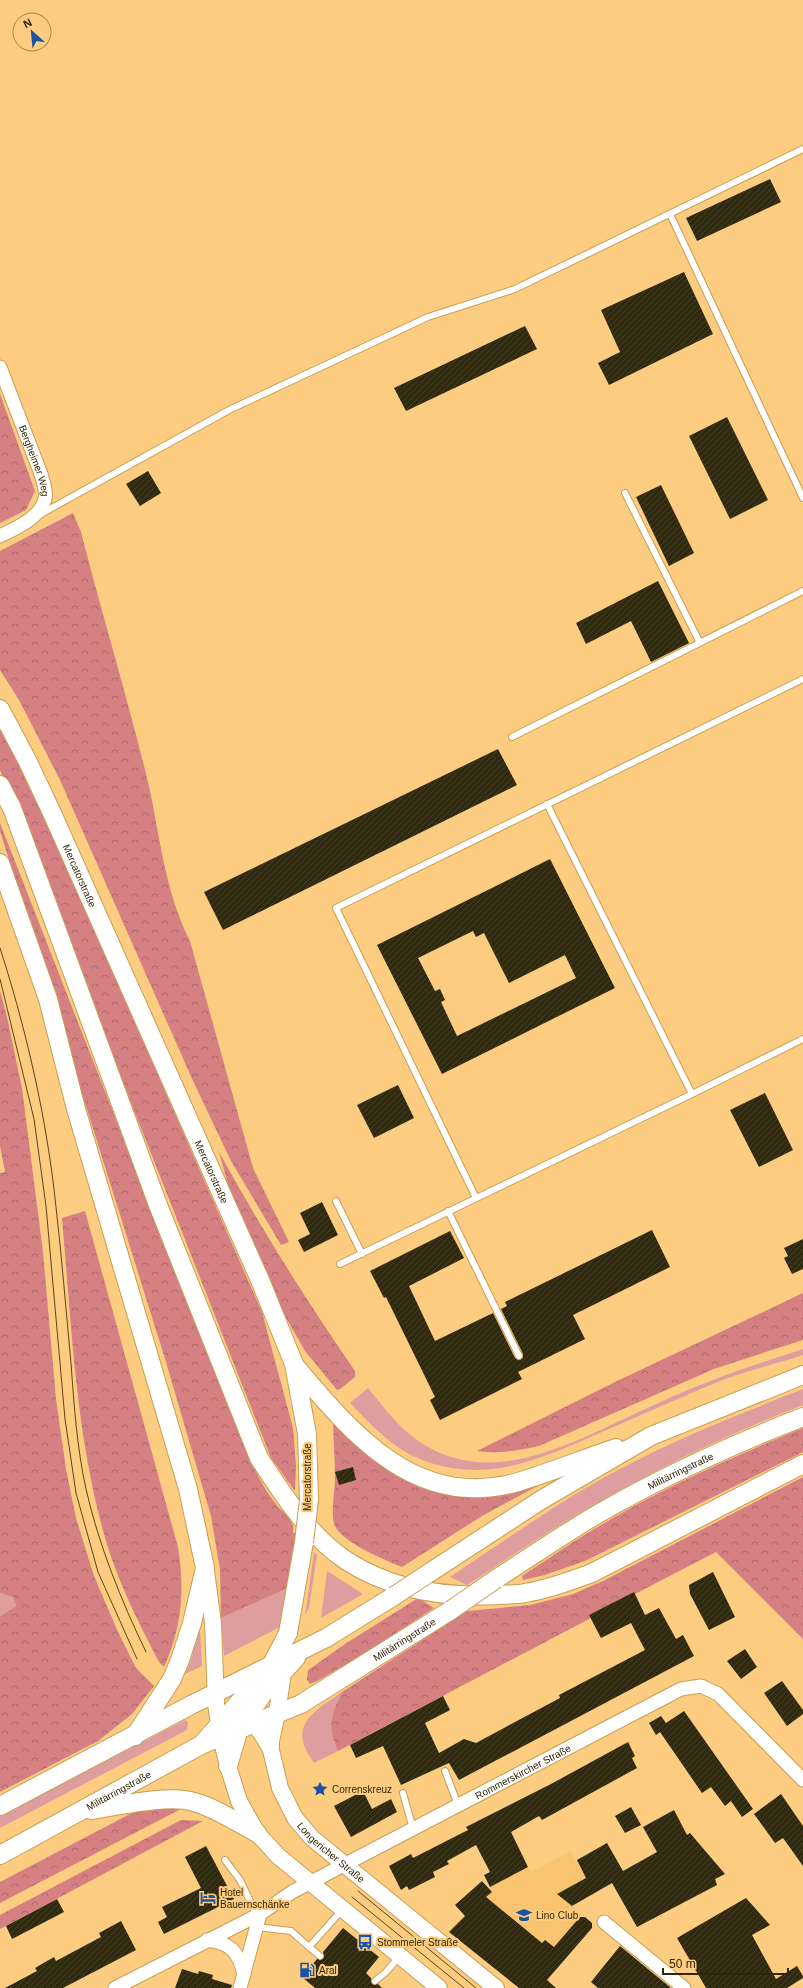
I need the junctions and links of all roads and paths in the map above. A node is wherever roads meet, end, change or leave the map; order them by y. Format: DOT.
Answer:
graph roads {
  1 [pos="803,149"];
  2 [pos="670,214"];
  3 [pos="0,367"];
  4 [pos="625,493"];
  5 [pos="803,498"];
  6 [pos="24,524"];
  7 [pos="0,536"];
  8 [pos="803,591"];
  9 [pos="700,643"];
  10 [pos="803,679"];
  11 [pos="0,709"];
  12 [pos="512,737"];
  13 [pos="0,785"];
  14 [pos="547,804"];
  15 [pos="0,863"];
  16 [pos="803,1039"];
  17 [pos="692,1094"];
  18 [pos="476,1198"];
  19 [pos="336,1201"];
  20 [pos="448,1211"];
  21 [pos="362,1254"];
  22 [pos="340,1264"];
  23 [pos="519,1356"];
  24 [pos="294,1364"];
  25 [pos="803,1375"];
  26 [pos="803,1417"];
  27 [pos="650,1436"];
  28 [pos="803,1464"];
  29 [pos="205,1568"];
  30 [pos="279,1666"];
  31 [pos="234,1713"];
  32 [pos="277,1713"];
  33 [pos="220,1730"];
  34 [pos="135,1736"];
  35 [pos="270,1746"];
  36 [pos="228,1766"];
  37 [pos="445,1771"];
  38 [pos="803,1780"];
  39 [pos="402,1793"];
  40 [pos="0,1806"];
  41 [pos="458,1806"];
  42 [pos="78,1812"];
  43 [pos="413,1829"];
  44 [pos="256,1833"];
  45 [pos="0,1855"];
  46 [pos="225,1860"];
  47 [pos="346,1864"];
  48 [pos="311,1883"];
  49 [pos="343,1909"];
  50 [pos="258,1919"];
  51 [pos="604,1922"];
  52 [pos="207,1940"];
  53 [pos="309,1947"];
  54 [pos="320,1956"];
  55 [pos="400,1956"];
  56 [pos="244,1975"];
  57 [pos="374,1981"];
  58 [pos="115,1988"];
  59 [pos="240,1988"];
  60 [pos="439,1988"];
  61 [pos="496,1988"];
  62 [pos="684,1988"];
  1 -- 2 [label="lane"];
  2 -- 5 [label="lane"];
  2 -- 6 [label="lane"];
  3 -- 6 [label="street, Bergheimer Weg"];
  4 -- 9 [label="lane"];
  6 -- 7 [label="street, Bergheimer Weg"];
  8 -- 9 [label="lane"];
  9 -- 12 [label="lane"];
  10 -- 14 [label="lane"];
  11 -- 24 [label="main road, Mercatorstraße"];
  13 -- 28 [label="main road"];
  14 -- 17 [label="lane"];
  14 -- 18 [label="lane"];
  15 -- 29 [label="main road"];
  16 -- 17 [label="lane"];
  17 -- 18 [label="lane"];
  18 -- 20 [label="lane"];
  19 -- 21 [label="lane"];
  20 -- 21 [label="lane"];
  20 -- 23 [label="lane"];
  21 -- 22 [label="lane"];
  24 -- 27 [label="main road"];
  24 -- 30 [label="main road, Mercatorstraße, bridge"];
  25 -- 27 [label="main road, Militärringstraße"];
  26 -- 32 [label="main road, Militärringstraße, bridge"];
  27 -- 30 [label="main road, Militärringstraße, bridge"];
  29 -- 31 [label="street"];
  29 -- 34 [label="main road"];
  30 -- 31 [label="main road, Militärringstraße"];
  30 -- 31 [label="main road"];
  30 -- 32 [label="street, Longericher Straße"];
  31 -- 32 [label="main road, Militärringstraße"];
  31 -- 33 [label="main road, Militärringstraße"];
  31 -- 33 [label="street"];
  31 -- 34 [label="main road"];
  31 -- 35 [label="main road"];
  31 -- 36 [label="main road"];
  32 -- 35 [label="street, Longericher Straße"];
  33 -- 36 [label="street"];
  33 -- 42 [label="main road, Militärringstraße"];
  34 -- 40 [label="main road"];
  35 -- 47 [label="street, Longericher Straße"];
  36 -- 44 [label="street"];
  37 -- 41 [label="lane"];
  38 -- 41 [label="street, Rommerskircher Straße"];
  39 -- 43 [label="lane"];
  41 -- 43 [label="street, Rommerskircher Straße"];
  42 -- 44 [label="main road"];
  42 -- 45 [label="main road, Militärringstraße"];
  43 -- 47 [label="street, Rommerskircher Straße"];
  44 -- 48 [label="street"];
  46 -- 50 [label="lane"];
  47 -- 48 [label="street"];
  47 -- 61 [label="street, Longericher Straße"];
  48 -- 49 [label="street"];
  48 -- 50 [label="street"];
  49 -- 53 [label="lane"];
  49 -- 55 [label="street"];
  50 -- 52 [label="street"];
  50 -- 53 [label="lane"];
  50 -- 56 [label="street"];
  51 -- 62 [label="street"];
  52 -- 56 [label="street"];
  52 -- 58 [label="street"];
  53 -- 54 [label="lane"];
  55 -- 57 [label="lane"];
  55 -- 60 [label="street"];
  56 -- 59 [label="street"];
}
